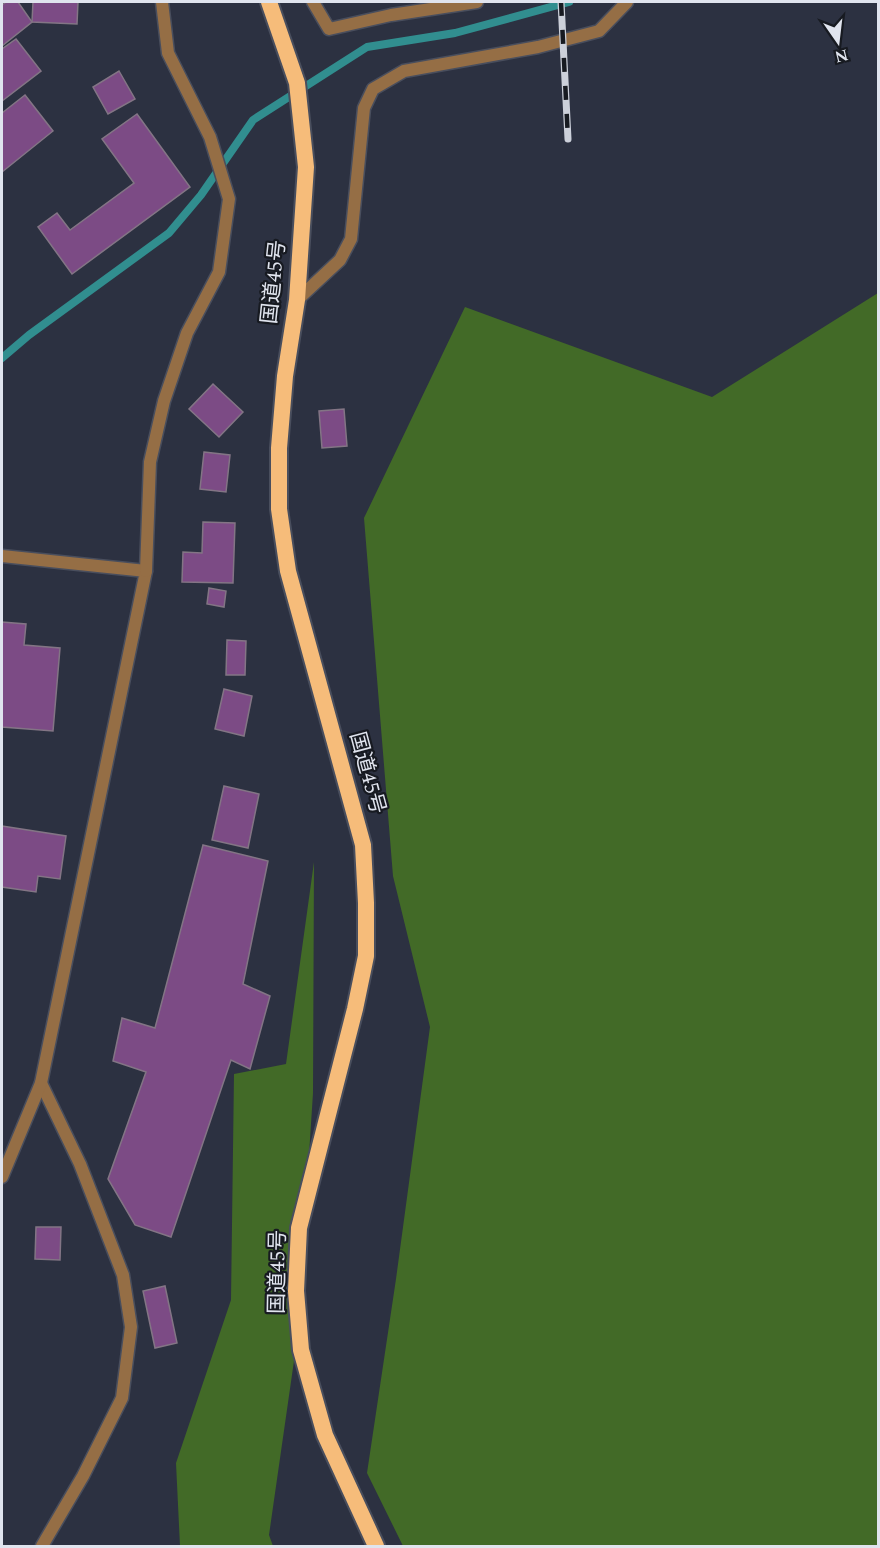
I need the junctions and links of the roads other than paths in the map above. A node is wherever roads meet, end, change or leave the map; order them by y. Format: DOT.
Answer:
graph roads {
  1 [pos="162,2"];
  2 [pos="269,2"];
  3 [pos="313,2"];
  4 [pos="477,2"];
  5 [pos="627,2"];
  6 [pos="420,6"];
  7 [pos="297,300"];
  8 [pos="2,556"];
  9 [pos="146,571"];
  10 [pos="41,1083"];
  11 [pos="2,1177"];
  12 [pos="42,1546"];
  13 [pos="376,1546"];
  1 -- 9 [label="street"];
  2 -- 7 [label="highway, 国道45号"];
  3 -- 6 [label="street"];
  4 -- 6 [label="street"];
  5 -- 7 [label="street"];
  7 -- 13 [label="highway, 国道45号"];
  8 -- 9 [label="street"];
  9 -- 10 [label="street"];
  10 -- 11 [label="street"];
  10 -- 12 [label="street"];
}
